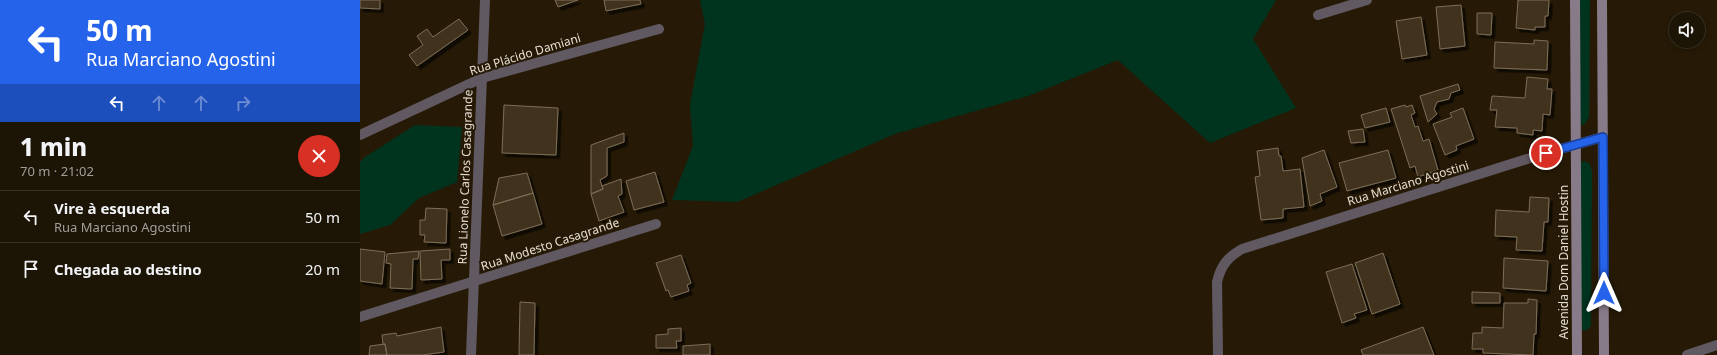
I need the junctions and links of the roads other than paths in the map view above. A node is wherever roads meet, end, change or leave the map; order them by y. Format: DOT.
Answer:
graph roads {
  1 [pos="485,0"];
  2 [pos="1367,0"];
  3 [pos="1575,0"];
  4 [pos="1602,0"];
  5 [pos="1318,15"];
  6 [pos="659,29"];
  7 [pos="482,78"];
  8 [pos="360,136"];
  9 [pos="1603,137"];
  10 [pos="1576,145"];
  11 [pos="656,224"];
  12 [pos="474,282"];
  13 [pos="360,317"];
  14 [pos="1717,345"];
  15 [pos="471,355"];
  16 [pos="1218,355"];
  17 [pos="1576,355"];
  18 [pos="1604,355"];
  19 [pos="1687,355"];
  1 -- 7 [label="street, Rua Lionelo Carlos Casagrande"];
  2 -- 5 [label="street"];
  3 -- 10 [label="street, Avenida Dom Daniel Hostin"];
  4 -- 9 [label="street"];
  6 -- 7 [label="street, Rua Plácido Damiani"];
  7 -- 8 [label="street, Rua Plácido Damiani"];
  7 -- 12 [label="street, Rua Lionelo Carlos Casagrande"];
  9 -- 10 [label="street, Rua Marciano Agostini"];
  9 -- 18 [label="street"];
  10 -- 16 [label="street, Rua Marciano Agostini"];
  10 -- 17 [label="street, Avenida Dom Daniel Hostin"];
  11 -- 12 [label="street, Rua Modesto Casagrande"];
  12 -- 13 [label="street, Rua Modesto Casagrande"];
  12 -- 15 [label="street, Rua Lionelo Carlos Casagrande"];
  14 -- 19 [label="street"];
}
